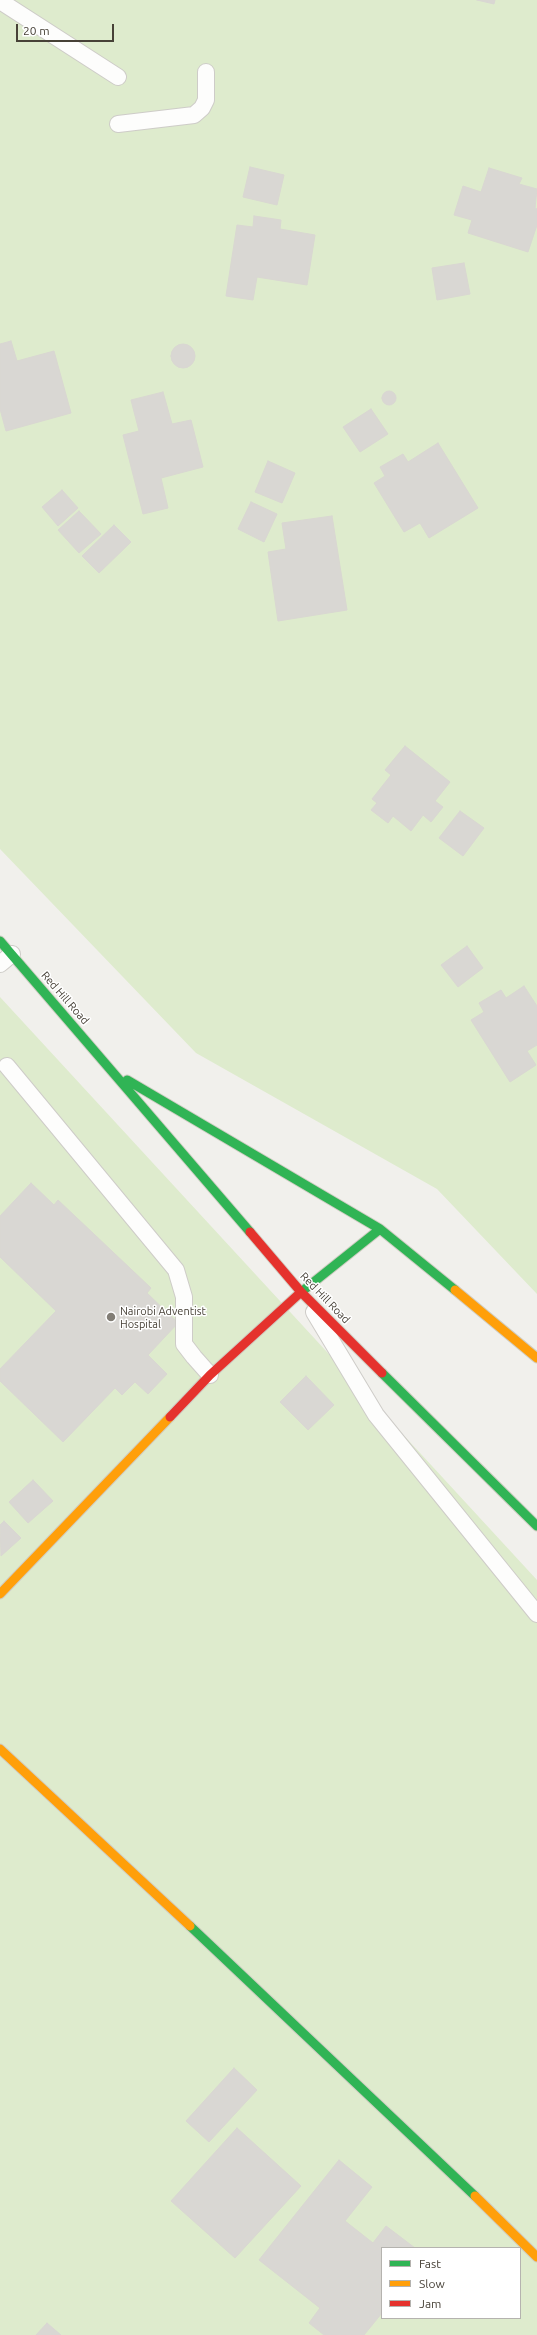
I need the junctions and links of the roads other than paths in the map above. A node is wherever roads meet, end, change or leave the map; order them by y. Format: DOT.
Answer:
graph roads {
  1 [pos="0,2"];
  2 [pos="206,72"];
  3 [pos="118,77"];
  4 [pos="118,124"];
  5 [pos="0,941"];
  6 [pos="12,954"];
  7 [pos="0,964"];
  8 [pos="7,1066"];
  9 [pos="112,1071"];
  10 [pos="380,1229"];
  11 [pos="301,1292"];
  12 [pos="537,1358"];
  13 [pos="210,1375"];
  14 [pos="537,1526"];
  15 [pos="0,1594"];
  16 [pos="537,1614"];
  17 [pos="0,1748"];
  18 [pos="537,2257"];
  1 -- 3 [label="lane"];
  2 -- 4 [label="lane"];
  5 -- 6 [label="street, Red Hill Road"];
  6 -- 7 [label="lane"];
  6 -- 9 [label="street, Red Hill Road"];
  8 -- 13 [label="lane"];
  9 -- 10 [label="street, Red Hill Road"];
  9 -- 11 [label="street, Red Hill Road"];
  10 -- 11 [label="street"];
  10 -- 12 [label="street, Red Hill Road"];
  11 -- 13 [label="street"];
  11 -- 14 [label="street, Red Hill Road"];
  11 -- 16 [label="lane"];
  13 -- 15 [label="street"];
  17 -- 18 [label="street"];
}
